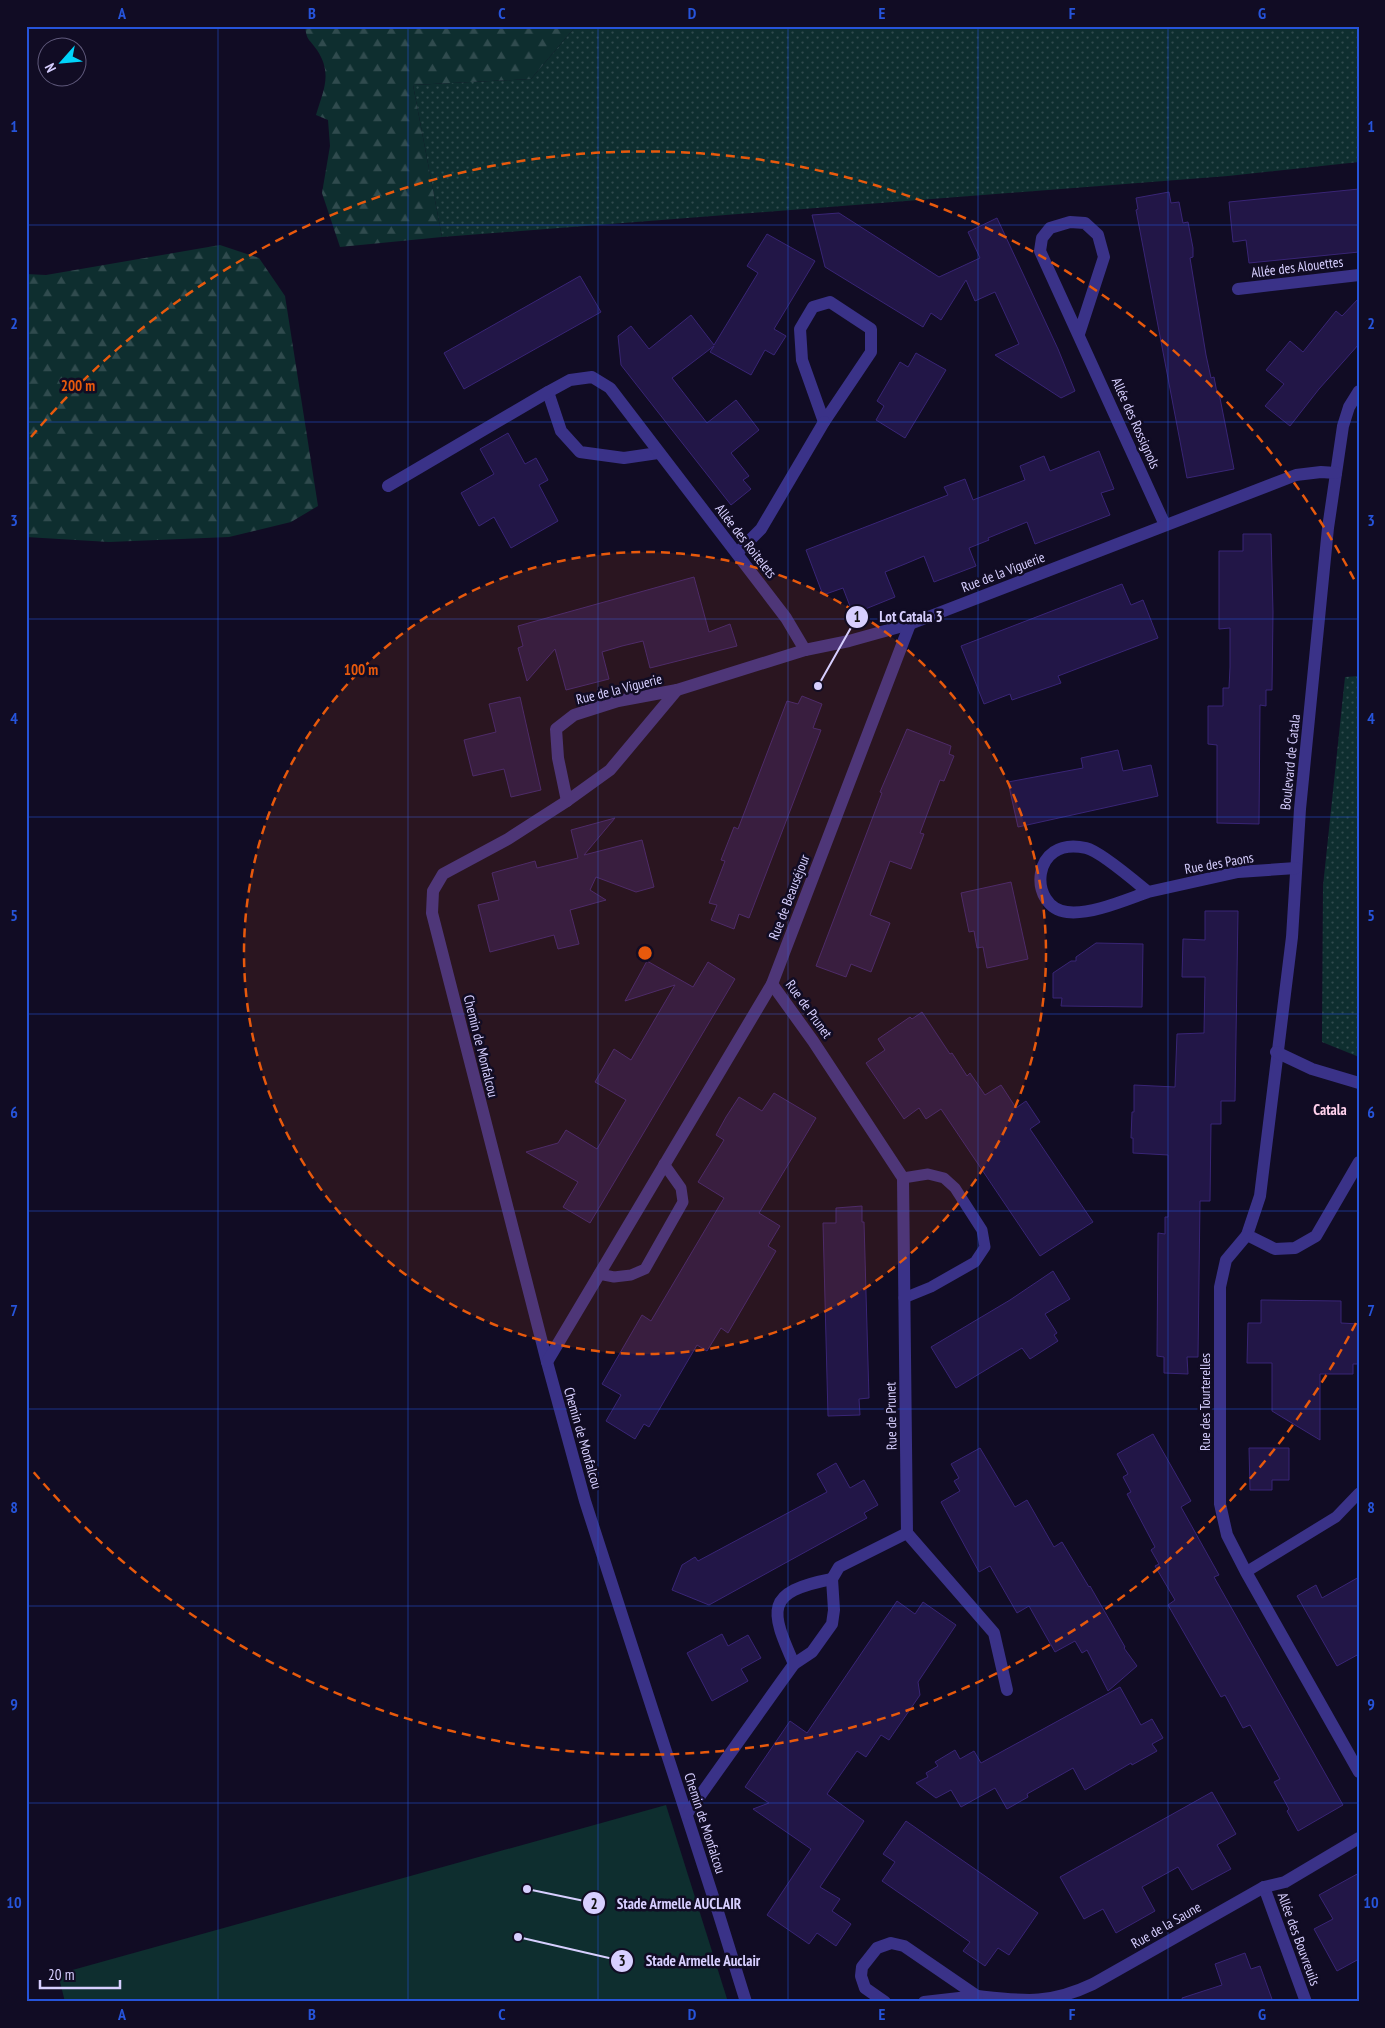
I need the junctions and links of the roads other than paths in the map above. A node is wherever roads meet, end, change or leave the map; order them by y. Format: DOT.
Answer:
graph roads {
  1 [pos="1359,275"];
  2 [pos="1238,289"];
  3 [pos="1079,334"];
  4 [pos="1359,391"];
  5 [pos="548,392"];
  6 [pos="824,422"];
  7 [pos="658,453"];
  8 [pos="1336,473"];
  9 [pos="388,486"];
  10 [pos="1165,524"];
  11 [pos="737,553"];
  12 [pos="910,624"];
  13 [pos="804,650"];
  14 [pos="677,690"];
  15 [pos="568,801"];
  16 [pos="1296,868"];
  17 [pos="442,874"];
  18 [pos="1148,892"];
  19 [pos="772,984"];
  20 [pos="1276,1052"];
  21 [pos="1359,1083"];
  22 [pos="1359,1162"];
  23 [pos="664,1164"];
  24 [pos="902,1178"];
  25 [pos="1247,1235"];
  26 [pos="599,1274"];
  27 [pos="904,1298"];
  28 [pos="546,1362"];
  29 [pos="1359,1493"];
  30 [pos="907,1533"];
  31 [pos="1246,1572"];
  32 [pos="832,1579"];
  33 [pos="794,1664"];
  34 [pos="1007,1690"];
  35 [pos="1359,1772"];
  36 [pos="687,1814"];
  37 [pos="1359,1838"];
  38 [pos="1264,1887"];
  39 [pos="977,1996"];
  40 [pos="1020,2001"];
  41 [pos="746,2002"];
  42 [pos="885,2002"];
  43 [pos="924,2002"];
  44 [pos="1306,2002"];
  1 -- 2 [label="street, Allée des Alouettes"];
  3 -- 3 [label="street, Allée des Rossignols"];
  3 -- 10 [label="street, Allée des Rossignols"];
  4 -- 8 [label="street, Boulevard de Catala"];
  5 -- 7 [label="street"];
  5 -- 7 [label="street, Allée des Roitelets"];
  5 -- 9 [label="street, Allée des Roitelets"];
  6 -- 6 [label="street"];
  6 -- 11 [label="street"];
  7 -- 11 [label="street, Allée des Roitelets"];
  8 -- 10 [label="street, Rue de la Viguerie"];
  8 -- 16 [label="street, Boulevard de Catala"];
  10 -- 12 [label="street, Rue de la Viguerie"];
  11 -- 13 [label="street, Allée des Roitelets"];
  12 -- 13 [label="street, Rue de la Viguerie"];
  12 -- 19 [label="street, Rue de Beauséjour"];
  13 -- 14 [label="street, Rue de la Viguerie"];
  14 -- 15 [label="street, Rue de la Viguerie"];
  14 -- 15 [label="street, Rue de la Viguerie"];
  15 -- 17 [label="street, Rue de la Viguerie"];
  16 -- 18 [label="street, Rue des Paons"];
  16 -- 20 [label="street, Boulevard de Catala"];
  17 -- 28 [label="street, Chemin de Monfalcou"];
  18 -- 18 [label="street, Rue des Paons"];
  19 -- 23 [label="street, Rue de Beauséjour"];
  19 -- 24 [label="street, Rue de Prunet"];
  20 -- 21 [label="street"];
  20 -- 25 [label="street, Rue des Tourterelles"];
  22 -- 25 [label="street"];
  23 -- 26 [label="street, Rue de Beauséjour"];
  23 -- 26 [label="lane"];
  24 -- 27 [label="street, Rue de Prunet"];
  24 -- 27 [label="lane"];
  25 -- 31 [label="street, Rue des Tourterelles"];
  26 -- 28 [label="street, Rue de Beauséjour"];
  27 -- 30 [label="street, Rue de Prunet"];
  28 -- 36 [label="street, Chemin de Monfalcou"];
  29 -- 31 [label="lane"];
  30 -- 32 [label="street"];
  30 -- 34 [label="street"];
  31 -- 35 [label="street, Rue des Tourterelles"];
  32 -- 33 [label="street"];
  32 -- 33 [label="street"];
  33 -- 36 [label="street"];
  36 -- 41 [label="street, Chemin de Monfalcou"];
  37 -- 38 [label="street, Rue de la Saune"];
  38 -- 40 [label="street, Rue de la Saune"];
  38 -- 44 [label="street, Allée des Bouvreuils"];
  39 -- 40 [label="street, Rue de la Saune"];
  39 -- 42 [label="street, Rue de la Saune"];
  39 -- 43 [label="street, Rue de la Saune"];
}
